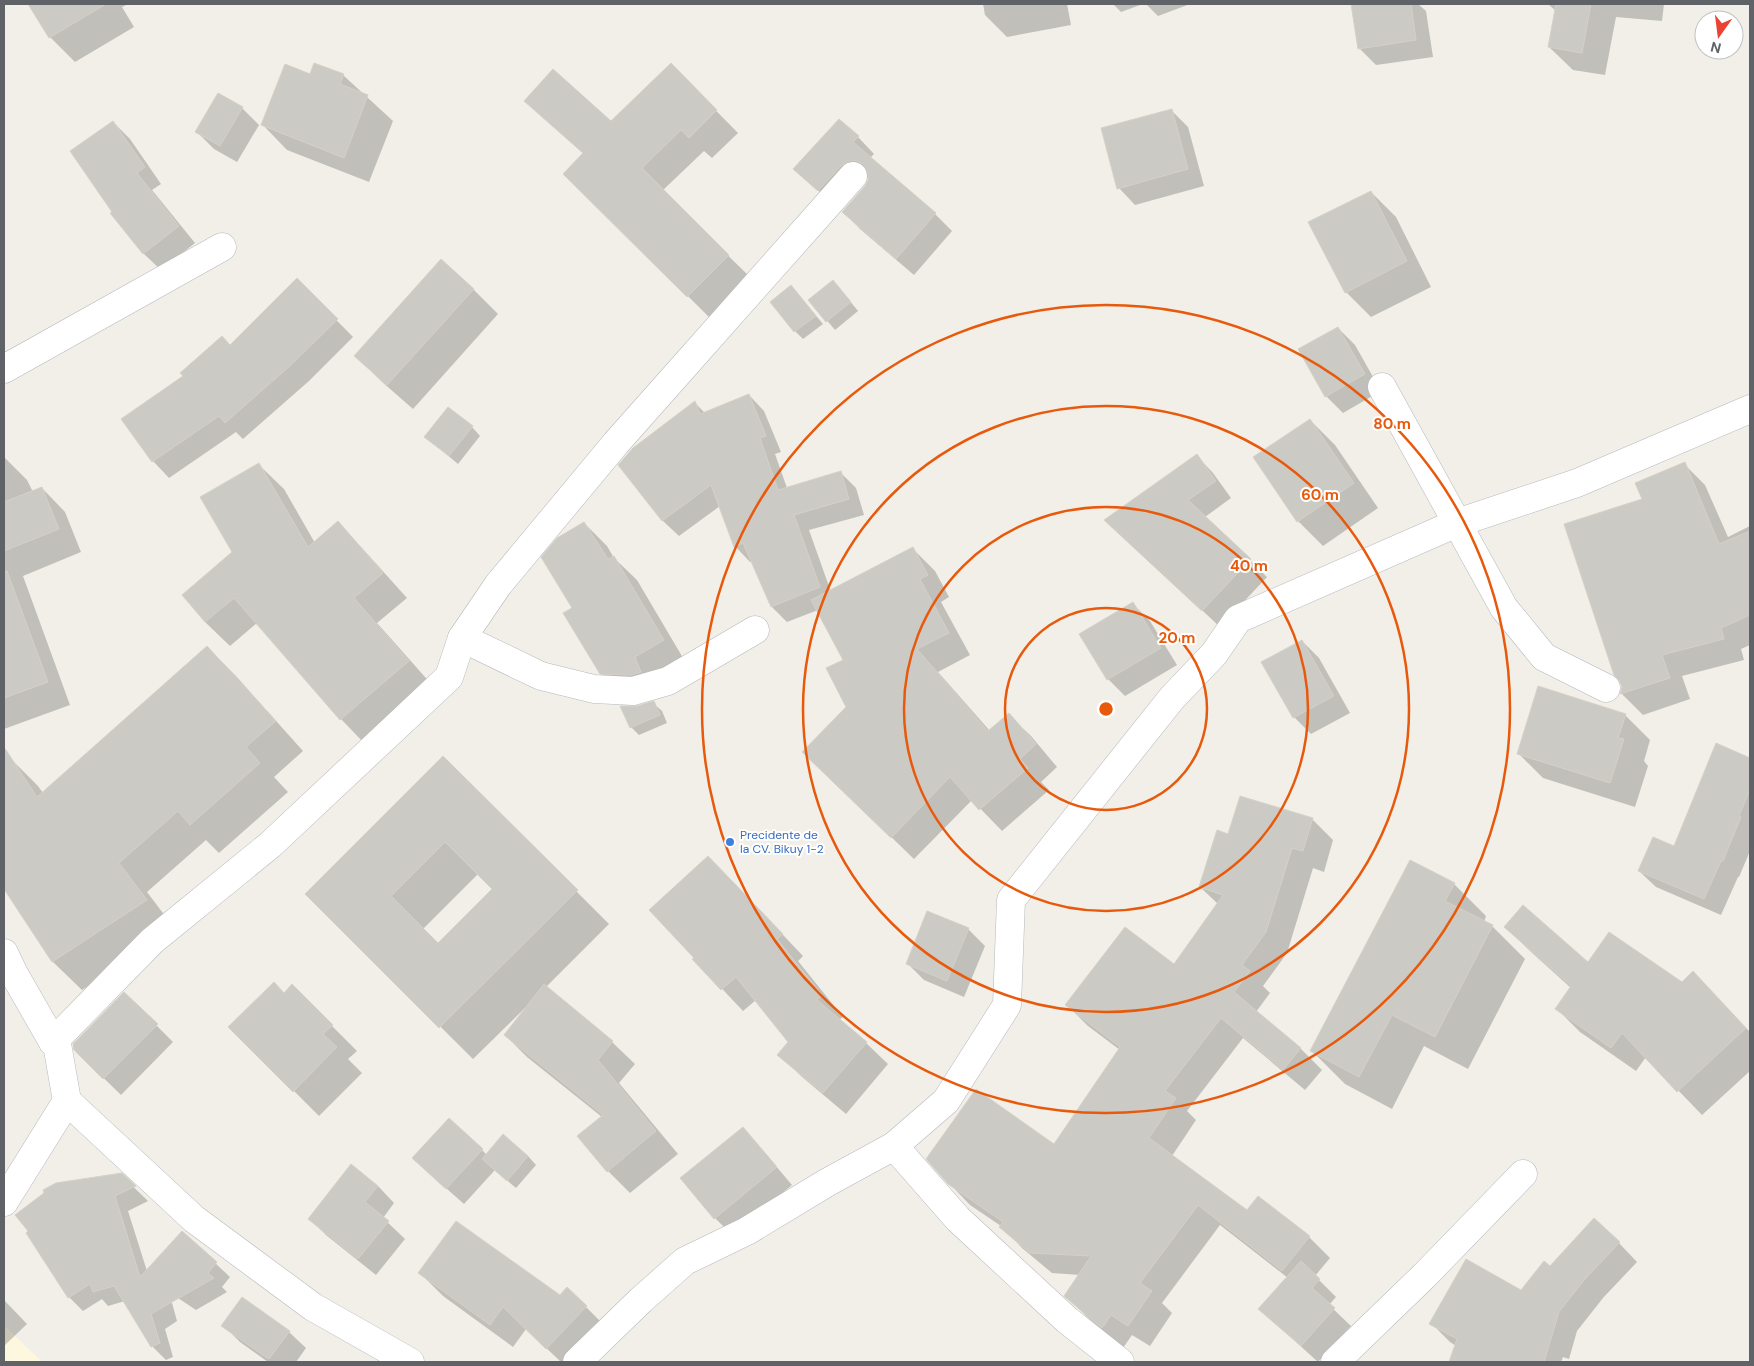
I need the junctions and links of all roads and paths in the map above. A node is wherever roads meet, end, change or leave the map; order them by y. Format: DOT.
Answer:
graph roads {
  1 [pos="853,176"];
  2 [pos="222,246"];
  3 [pos="4,369"];
  4 [pos="1382,387"];
  5 [pos="1750,409"];
  6 [pos="1457,523"];
  7 [pos="755,630"];
  8 [pos="462,638"];
  9 [pos="1606,688"];
  10 [pos="4,953"];
  11 [pos="53,1042"];
  12 [pos="67,1101"];
  13 [pos="894,1146"];
  14 [pos="1523,1174"];
  15 [pos="4,1202"];
  16 [pos="410,1362"];
  17 [pos="577,1362"];
  18 [pos="1120,1362"];
  19 [pos="1334,1362"];
  1 -- 8 [label="street"];
  2 -- 3 [label="street"];
  4 -- 6 [label="street"];
  5 -- 6 [label="street"];
  6 -- 9 [label="street"];
  6 -- 13 [label="street"];
  7 -- 8 [label="street"];
  8 -- 11 [label="street"];
  10 -- 11 [label="street"];
  11 -- 12 [label="street"];
  12 -- 15 [label="street"];
  12 -- 16 [label="street"];
  13 -- 17 [label="street"];
  13 -- 18 [label="street"];
  14 -- 19 [label="street"];
}
